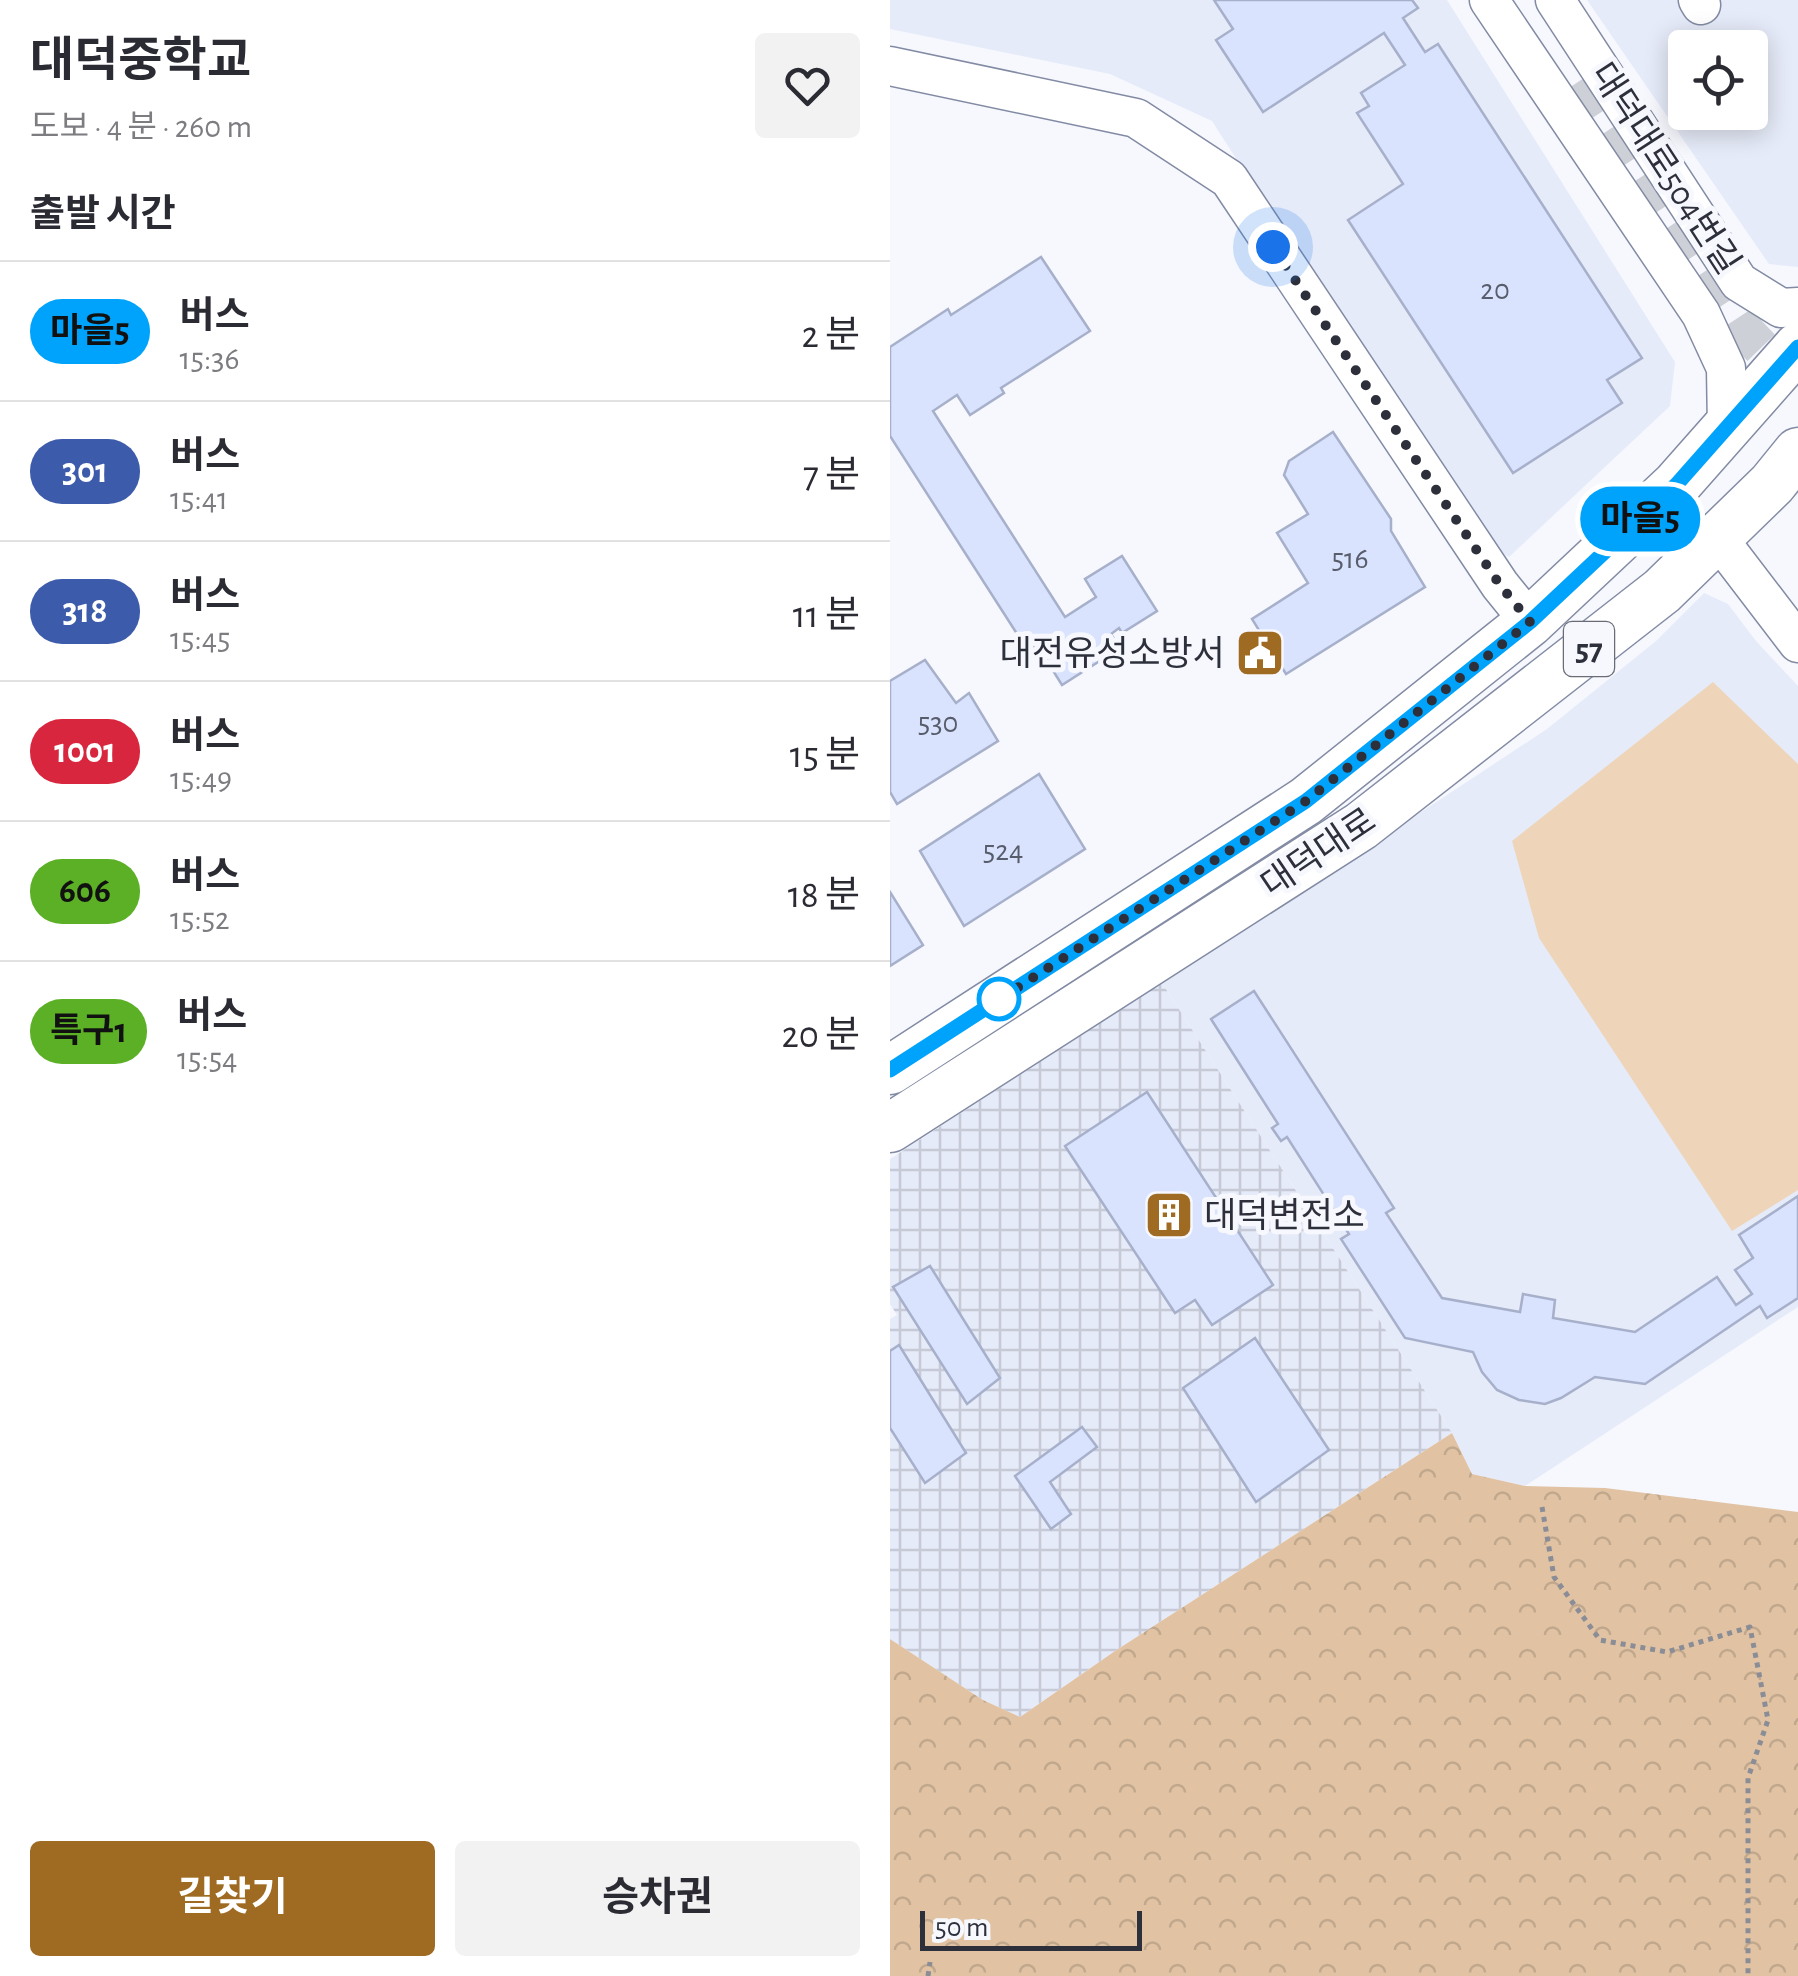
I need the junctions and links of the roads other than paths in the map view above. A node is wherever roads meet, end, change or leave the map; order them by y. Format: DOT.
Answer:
graph roads {
  1 [pos="1488,0"];
  2 [pos="1558,3"];
  3 [pos="890,66"];
  4 [pos="1596,82"];
  5 [pos="1572,123"];
  6 [pos="1798,307"];
  7 [pos="1798,347"];
  8 [pos="1727,428"];
  9 [pos="1798,452"];
  10 [pos="1717,537"];
  11 [pos="1530,622"];
  12 [pos="1798,643"];
  13 [pos="890,1070"];
  14 [pos="890,1128"];
  1 -- 5 [label="street"];
  2 -- 4 [label="street, 대덕대로504번길"];
  3 -- 11 [label="street"];
  4 -- 5 [label="street"];
  4 -- 6 [label="street, 대덕대로504번길"];
  5 -- 8 [label="street"];
  7 -- 8 [label="main road, 대덕대로 / 57"];
  8 -- 11 [label="main road, 대덕대로 / 57"];
  9 -- 10 [label="main road, 대덕대로 / 57"];
  10 -- 12 [label="street"];
  10 -- 14 [label="main road, 대덕대로 / 57"];
  11 -- 13 [label="main road, 대덕대로 / 57"];
}
